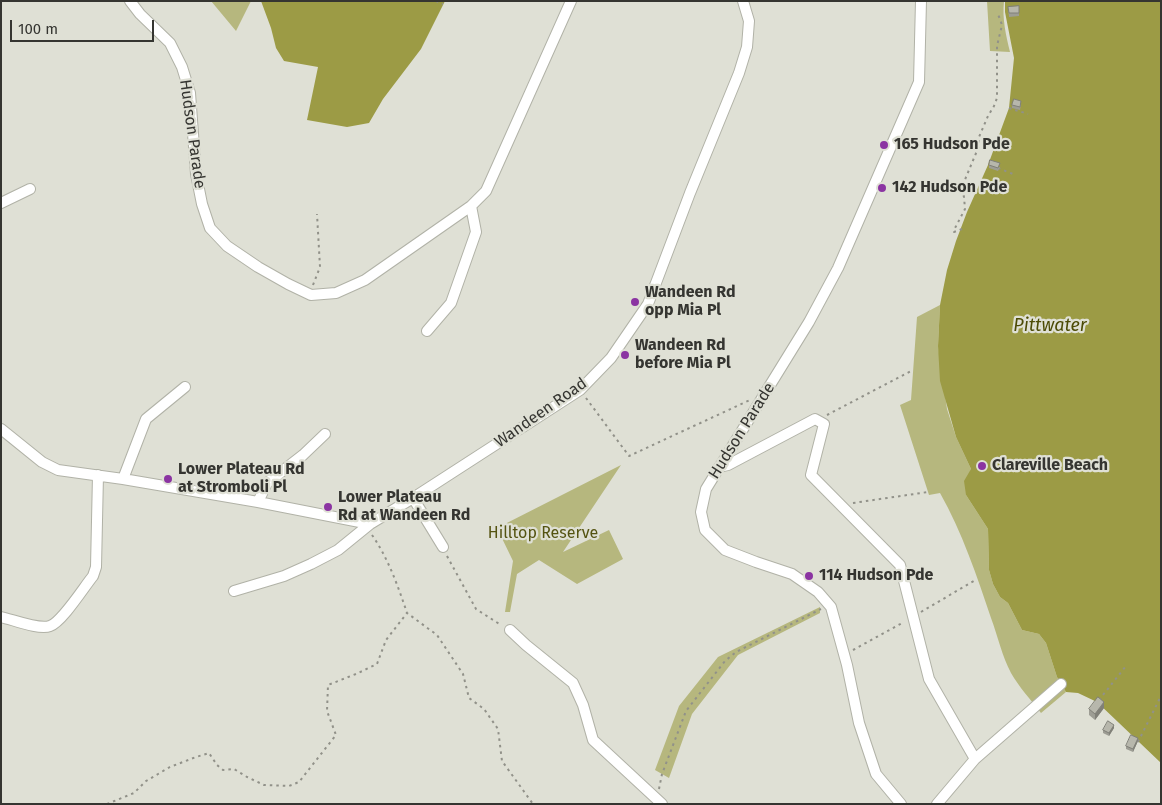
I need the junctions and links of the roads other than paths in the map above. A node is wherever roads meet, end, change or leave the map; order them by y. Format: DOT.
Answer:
graph roads {
  1 [pos="130,1"];
  2 [pos="571,1"];
  3 [pos="743,1"];
  4 [pos="920,1"];
  5 [pos="30,189"];
  6 [pos="1,203"];
  7 [pos="471,206"];
  8 [pos="427,331"];
  9 [pos="185,387"];
  10 [pos="1,429"];
  11 [pos="325,434"];
  12 [pos="719,467"];
  13 [pos="98,475"];
  14 [pos="123,479"];
  15 [pos="413,498"];
  16 [pos="258,502"];
  17 [pos="368,526"];
  18 [pos="443,547"];
  19 [pos="234,591"];
  20 [pos="1,617"];
  21 [pos="510,630"];
  22 [pos="1061,684"];
  23 [pos="975,759"];
  24 [pos="660,801"];
  25 [pos="901,804"];
  26 [pos="937,804"];
  1 -- 7 [label="street, Hudson Parade"];
  2 -- 7 [label="street, Hudson Parade"];
  3 -- 15 [label="street, Wandeen Road"];
  4 -- 12 [label="street, Hudson Parade"];
  5 -- 6 [label="street"];
  7 -- 8 [label="street"];
  9 -- 14 [label="street"];
  10 -- 13 [label="street"];
  11 -- 16 [label="street"];
  12 -- 23 [label="street"];
  12 -- 25 [label="street, Hudson Parade"];
  13 -- 14 [label="street"];
  13 -- 20 [label="street"];
  14 -- 16 [label="street"];
  15 -- 17 [label="street, Wandeen Road"];
  15 -- 18 [label="street"];
  16 -- 17 [label="street"];
  17 -- 19 [label="street, Wandeen Road"];
  21 -- 24 [label="street"];
  22 -- 23 [label="street"];
  23 -- 26 [label="street"];
}
